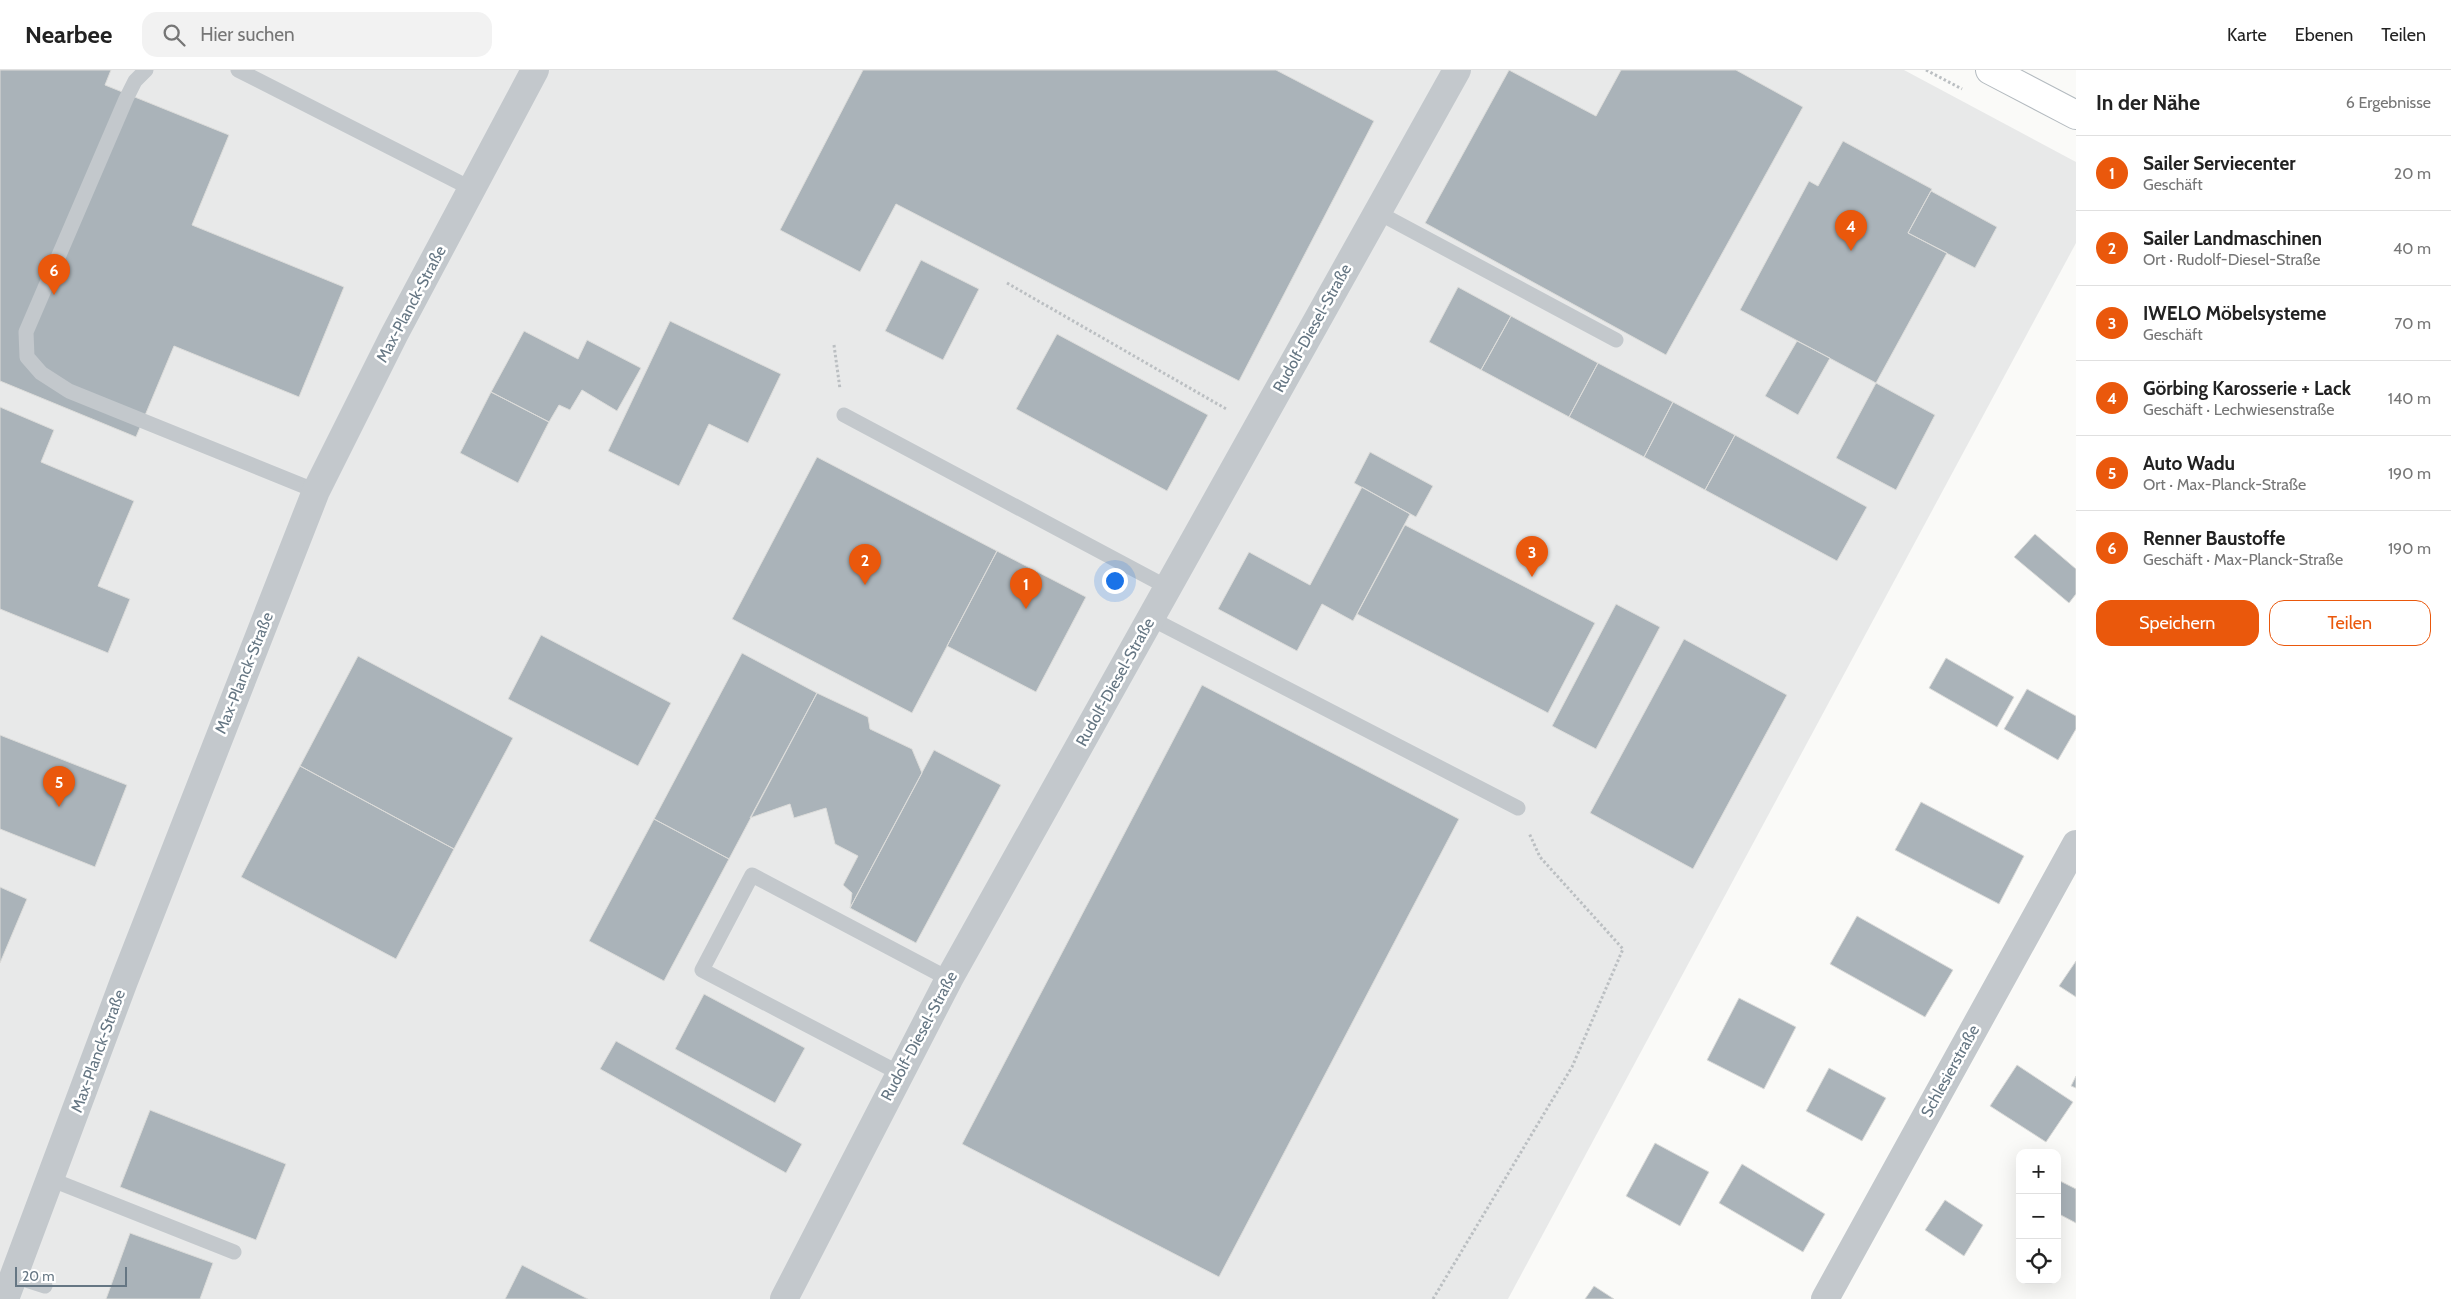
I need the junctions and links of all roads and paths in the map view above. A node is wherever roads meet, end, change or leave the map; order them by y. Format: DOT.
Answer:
graph roads {
  1 [pos="146,70"];
  2 [pos="238,70"];
  3 [pos="535,70"];
  4 [pos="1457,70"];
  5 [pos="1990,70"];
  6 [pos="2076,115"];
  7 [pos="472,189"];
  8 [pos="1377,212"];
  9 [pos="1007,283"];
  10 [pos="1616,340"];
  11 [pos="834,345"];
  12 [pos="844,415"];
  13 [pos="1257,426"];
  14 [pos="316,491"];
  15 [pos="1166,587"];
  16 [pos="1150,618"];
  17 [pos="1518,808"];
  18 [pos="2076,844"];
  19 [pos="949,979"];
  20 [pos="899,1073"];
  21 [pos="50,1179"];
  22 [pos="234,1252"];
  23 [pos="45,1286"];
  24 [pos="10,1287"];
  25 [pos="784,1299"];
  26 [pos="1432,1299"];
  27 [pos="1825,1299"];
  1 -- 14 [label="lane"];
  2 -- 7 [label="lane"];
  3 -- 7 [label="street, Max-Planck-Straße"];
  4 -- 8 [label="street, Rudolf-Diesel-Straße"];
  5 -- 6 [label="street"];
  7 -- 14 [label="street, Max-Planck-Straße"];
  8 -- 10 [label="lane"];
  8 -- 13 [label="street, Rudolf-Diesel-Straße"];
  9 -- 13 [label="path"];
  11 -- 12 [label="path"];
  12 -- 15 [label="lane"];
  13 -- 15 [label="street, Rudolf-Diesel-Straße"];
  14 -- 21 [label="street, Max-Planck-Straße"];
  15 -- 16 [label="street, Rudolf-Diesel-Straße"];
  16 -- 17 [label="lane"];
  16 -- 19 [label="street, Rudolf-Diesel-Straße"];
  17 -- 26 [label="path"];
  18 -- 27 [label="street, Schlesierstraße"];
  19 -- 20 [label="street, Rudolf-Diesel-Straße"];
  19 -- 20 [label="lane"];
  20 -- 25 [label="street, Rudolf-Diesel-Straße"];
  21 -- 22 [label="lane"];
  21 -- 24 [label="street, Max-Planck-Straße"];
  23 -- 24 [label="lane"];
}
